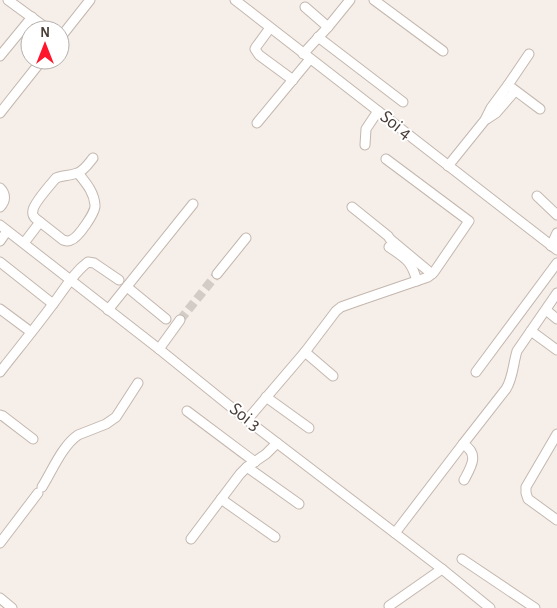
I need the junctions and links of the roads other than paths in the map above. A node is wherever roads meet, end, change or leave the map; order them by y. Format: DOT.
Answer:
graph roads {
  1 [pos="8,0"];
  2 [pos="90,0"];
  3 [pos="235,0"];
  4 [pos="350,0"];
  5 [pos="374,0"];
  6 [pos="305,7"];
  7 [pos="32,17"];
  8 [pos="36,20"];
  9 [pos="70,25"];
  10 [pos="270,28"];
  11 [pos="328,28"];
  12 [pos="318,38"];
  13 [pos="443,52"];
  14 [pos="529,54"];
  15 [pos="0,56"];
  16 [pos="307,56"];
  17 [pos="34,70"];
  18 [pos="292,80"];
  19 [pos="508,85"];
  20 [pos="515,91"];
  21 [pos="403,102"];
  22 [pos="540,109"];
  23 [pos="378,112"];
  24 [pos="0,113"];
  25 [pos="485,120"];
  26 [pos="257,123"];
  27 [pos="366,145"];
  28 [pos="93,158"];
  29 [pos="386,159"];
  30 [pos="448,166"];
  31 [pos="78,173"];
  32 [pos="0,188"];
  33 [pos="537,196"];
  34 [pos="193,204"];
  35 [pos="0,207"];
  36 [pos="352,207"];
  37 [pos="557,215"];
  38 [pos="40,222"];
  39 [pos="3,228"];
  40 [pos="557,233"];
  41 [pos="246,238"];
  42 [pos="0,241"];
  43 [pos="24,244"];
  44 [pos="389,247"];
  45 [pos="554,248"];
  46 [pos="0,262"];
  47 [pos="557,263"];
  48 [pos="217,274"];
  49 [pos="432,274"];
  50 [pos="70,280"];
  51 [pos="119,280"];
  52 [pos="417,281"];
  53 [pos="127,287"];
  54 [pos="557,293"];
  55 [pos="53,304"];
  56 [pos="0,309"];
  57 [pos="108,310"];
  58 [pos="546,310"];
  59 [pos="166,319"];
  60 [pos="180,320"];
  61 [pos="557,320"];
  62 [pos="531,331"];
  63 [pos="31,332"];
  64 [pos="159,349"];
  65 [pos="557,350"];
  66 [pos="305,352"];
  67 [pos="0,372"];
  68 [pos="476,372"];
  69 [pos="333,376"];
  70 [pos="138,383"];
  71 [pos="266,398"];
  72 [pos="188,411"];
  73 [pos="0,415"];
  74 [pos="248,420"];
  75 [pos="309,428"];
  76 [pos="556,436"];
  77 [pos="33,439"];
  78 [pos="277,443"];
  79 [pos="463,444"];
  80 [pos="251,465"];
  81 [pos="464,480"];
  82 [pos="221,499"];
  83 [pos="299,504"];
  84 [pos="557,520"];
  85 [pos="394,533"];
  86 [pos="275,536"];
  87 [pos="190,539"];
  88 [pos="0,543"];
  89 [pos="462,559"];
  90 [pos="442,569"];
  91 [pos="0,598"];
  92 [pos="389,606"];
  93 [pos="12,608"];
  94 [pos="490,608"];
  95 [pos="535,608"];
  1 -- 7 [label="street"];
  2 -- 9 [label="street"];
  3 -- 10 [label="street, Soi 4"];
  4 -- 11 [label="street"];
  5 -- 13 [label="street"];
  6 -- 11 [label="street"];
  7 -- 8 [label="street"];
  7 -- 15 [label="street"];
  10 -- 16 [label="street, Soi 4"];
  10 -- 18 [label="street"];
  11 -- 12 [label="street"];
  12 -- 16 [label="street"];
  12 -- 21 [label="street"];
  14 -- 19 [label="street"];
  16 -- 18 [label="street"];
  16 -- 23 [label="street, Soi 4"];
  17 -- 24 [label="street"];
  18 -- 26 [label="street"];
  19 -- 20 [label="street"];
  19 -- 25 [label="street"];
  20 -- 22 [label="street"];
  20 -- 25 [label="street"];
  23 -- 27 [label="street"];
  23 -- 30 [label="street, Soi 4"];
  25 -- 30 [label="street"];
  28 -- 31 [label="street"];
  29 -- 49 [label="street"];
  30 -- 45 [label="street, Soi 4"];
  31 -- 38 [label="street"];
  31 -- 38 [label="street"];
  32 -- 35 [label="street"];
  33 -- 37 [label="street"];
  34 -- 53 [label="street"];
  36 -- 49 [label="street"];
  38 -- 43 [label="street"];
  39 -- 42 [label="street"];
  39 -- 43 [label="street, Soi 3"];
  40 -- 45 [label="street"];
  41 -- 48 [label="street"];
  43 -- 50 [label="street, Soi 3"];
  44 -- 52 [label="street"];
  46 -- 55 [label="street"];
  47 -- 68 [label="street"];
  49 -- 52 [label="street"];
  50 -- 51 [label="street"];
  50 -- 55 [label="street"];
  50 -- 57 [label="street, Soi 3"];
  52 -- 66 [label="street"];
  53 -- 57 [label="street"];
  53 -- 59 [label="street"];
  54 -- 58 [label="street"];
  55 -- 63 [label="street"];
  56 -- 63 [label="street"];
  57 -- 64 [label="street, Soi 3"];
  58 -- 61 [label="street"];
  58 -- 62 [label="street"];
  60 -- 64 [label="street"];
  62 -- 65 [label="street"];
  62 -- 79 [label="street"];
  63 -- 67 [label="street"];
  64 -- 74 [label="street, Soi 3"];
  66 -- 69 [label="street"];
  66 -- 71 [label="street"];
  70 -- 88 [label="street"];
  71 -- 74 [label="street"];
  71 -- 75 [label="street"];
  72 -- 80 [label="street"];
  73 -- 77 [label="street"];
  74 -- 78 [label="street, Soi 3"];
  76 -- 84 [label="street"];
  78 -- 80 [label="street"];
  78 -- 85 [label="street, Soi 3"];
  79 -- 81 [label="street"];
  79 -- 85 [label="street"];
  80 -- 82 [label="street"];
  80 -- 83 [label="street"];
  82 -- 86 [label="street"];
  82 -- 87 [label="street"];
  85 -- 90 [label="street, Soi 3"];
  89 -- 95 [label="street"];
  90 -- 92 [label="street"];
  90 -- 94 [label="street, Soi 3"];
  91 -- 93 [label="street"];
}
